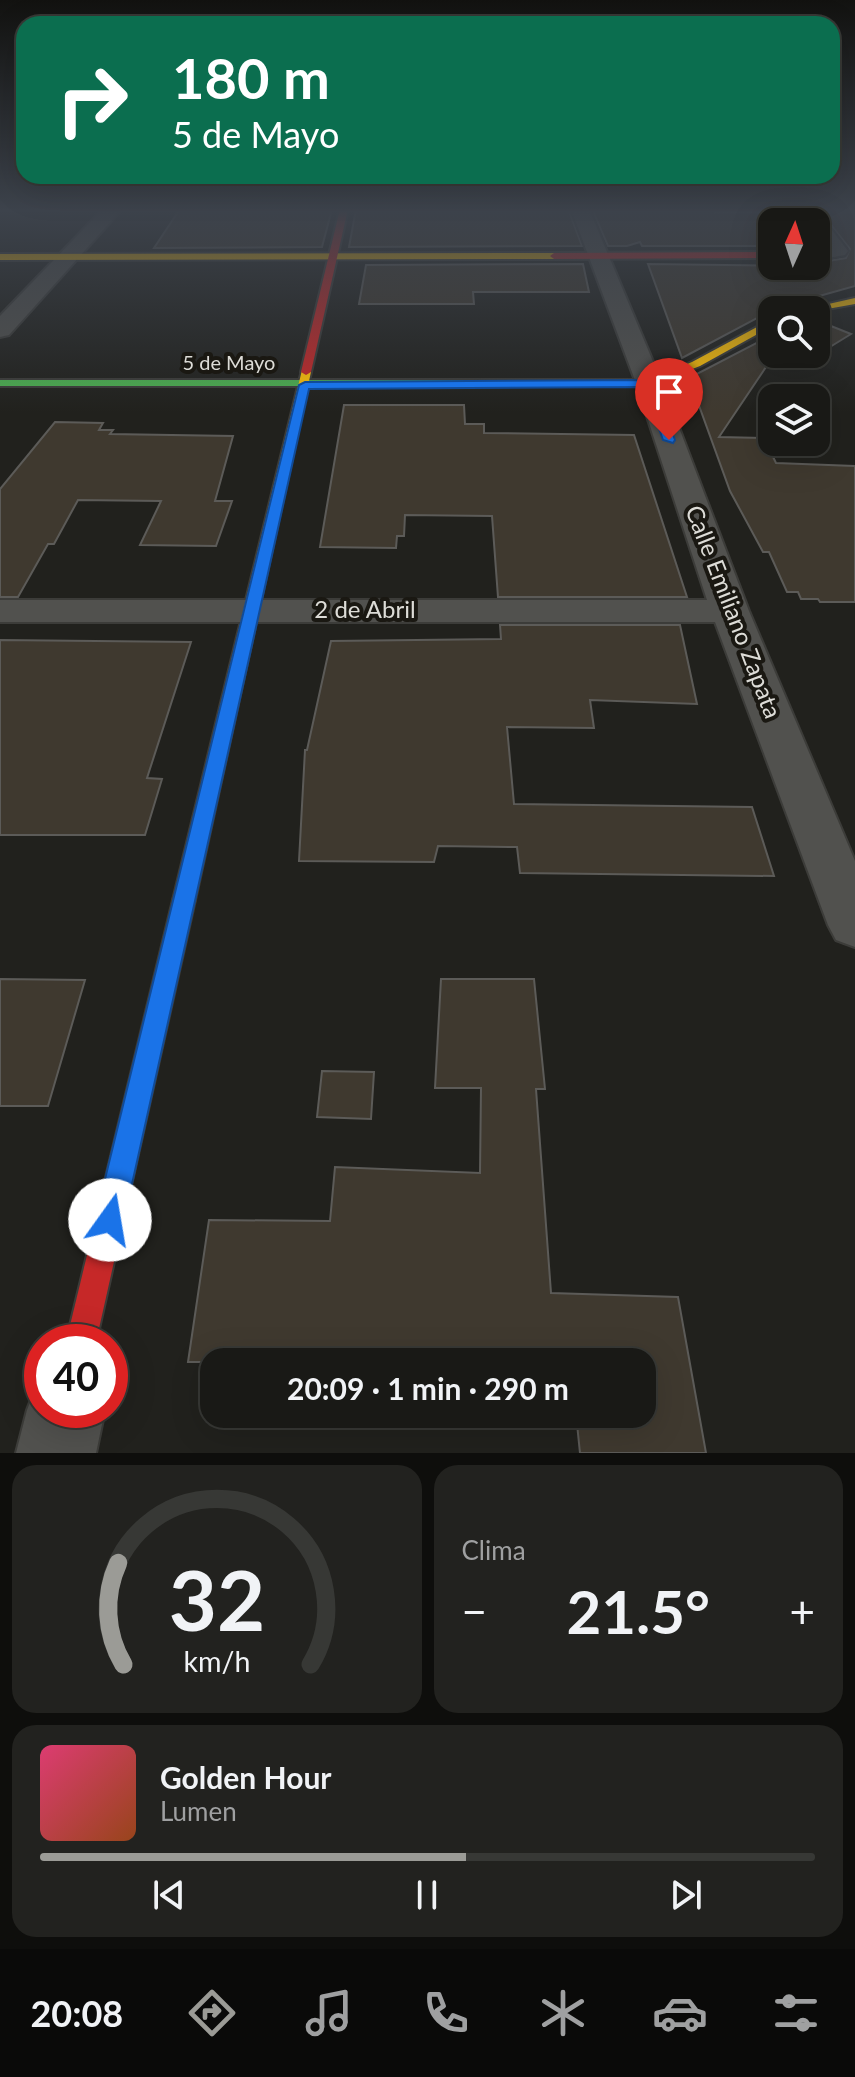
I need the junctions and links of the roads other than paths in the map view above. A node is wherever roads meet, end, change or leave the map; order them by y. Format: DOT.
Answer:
graph roads {
  1 [pos="50,277"];
  2 [pos="328,277"];
  3 [pos="606,277"];
  4 [pos="855,301"];
  5 [pos="830,306"];
  6 [pos="0,330"];
  7 [pos="758,330"];
  8 [pos="0,383"];
  9 [pos="649,383"];
  10 [pos="305,385"];
  11 [pos="250,610"];
  12 [pos="0,611"];
  13 [pos="730,611"];
  14 [pos="855,925"];
  15 [pos="85,1324"];
  16 [pos="62,1428"];
  17 [pos="56,1453"];
  1 -- 6 [label="street"];
  2 -- 10 [label="street"];
  3 -- 9 [label="street, Calle Emiliano Zapata"];
  4 -- 5 [label="street"];
  7 -- 9 [label="street"];
  8 -- 10 [label="street, 5 de Mayo"];
  9 -- 10 [label="street, 5 de Mayo"];
  9 -- 13 [label="street, Calle Emiliano Zapata"];
  10 -- 11 [label="street"];
  11 -- 12 [label="street, 2 de Abril"];
  11 -- 13 [label="street, 2 de Abril"];
  11 -- 15 [label="street"];
  13 -- 14 [label="street, Calle Emiliano Zapata"];
  16 -- 17 [label="street"];
}
